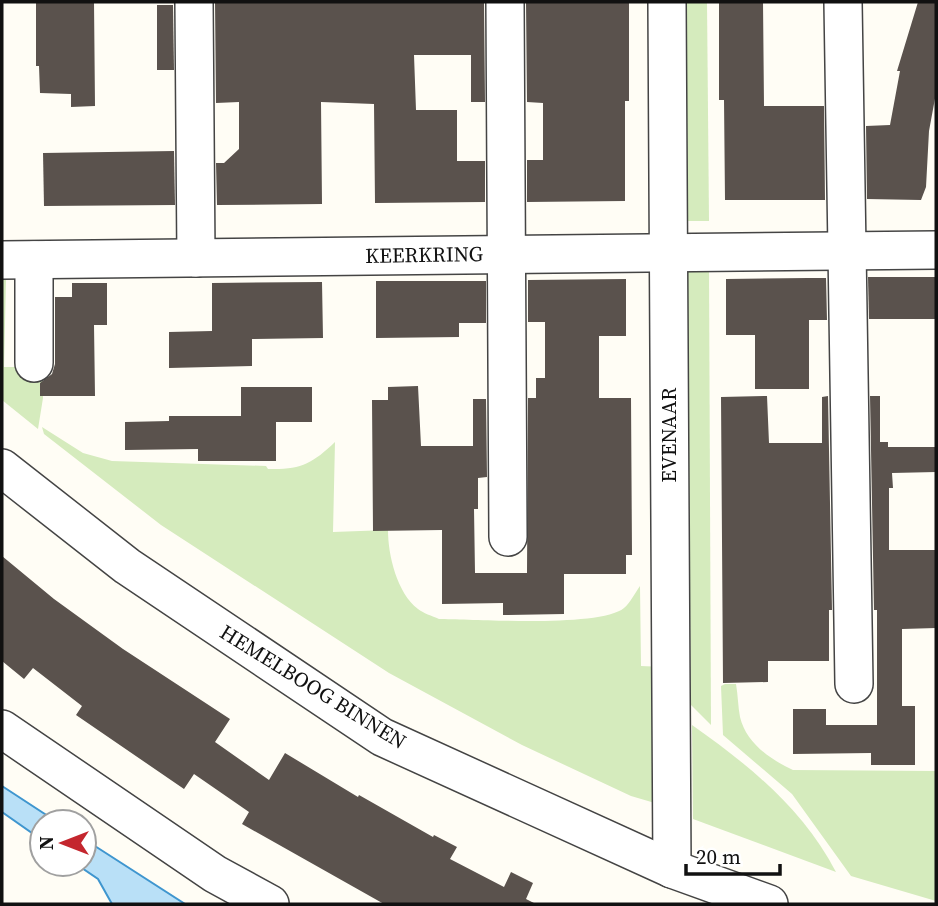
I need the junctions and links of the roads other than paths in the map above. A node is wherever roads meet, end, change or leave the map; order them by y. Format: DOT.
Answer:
graph roads {
  1 [pos="194,2"];
  2 [pos="505,2"];
  3 [pos="667,2"];
  4 [pos="843,2"];
  5 [pos="936,250"];
  6 [pos="847,251"];
  7 [pos="668,253"];
  8 [pos="506,254"];
  9 [pos="196,258"];
  10 [pos="18,260"];
  11 [pos="34,363"];
  12 [pos="2,468"];
  13 [pos="508,537"];
  14 [pos="854,684"];
  15 [pos="2,729"];
  16 [pos="672,869"];
  17 [pos="270,904"];
  18 [pos="769,904"];
  1 -- 9 [label="street"];
  2 -- 8 [label="street"];
  3 -- 7 [label="street, EVENAAR"];
  4 -- 6 [label="street"];
  5 -- 6 [label="street, KEERKRING"];
  6 -- 7 [label="street, KEERKRING"];
  6 -- 14 [label="street"];
  7 -- 8 [label="street, KEERKRING"];
  7 -- 16 [label="street, EVENAAR"];
  8 -- 9 [label="street, KEERKRING"];
  8 -- 13 [label="street"];
  9 -- 10 [label="street, KEERKRING"];
  10 -- 11 [label="street"];
  12 -- 16 [label="street, HEMELBOOG BINNEN"];
  15 -- 17 [label="street"];
  16 -- 18 [label="street, HEMELBOOG BINNEN"];
}
